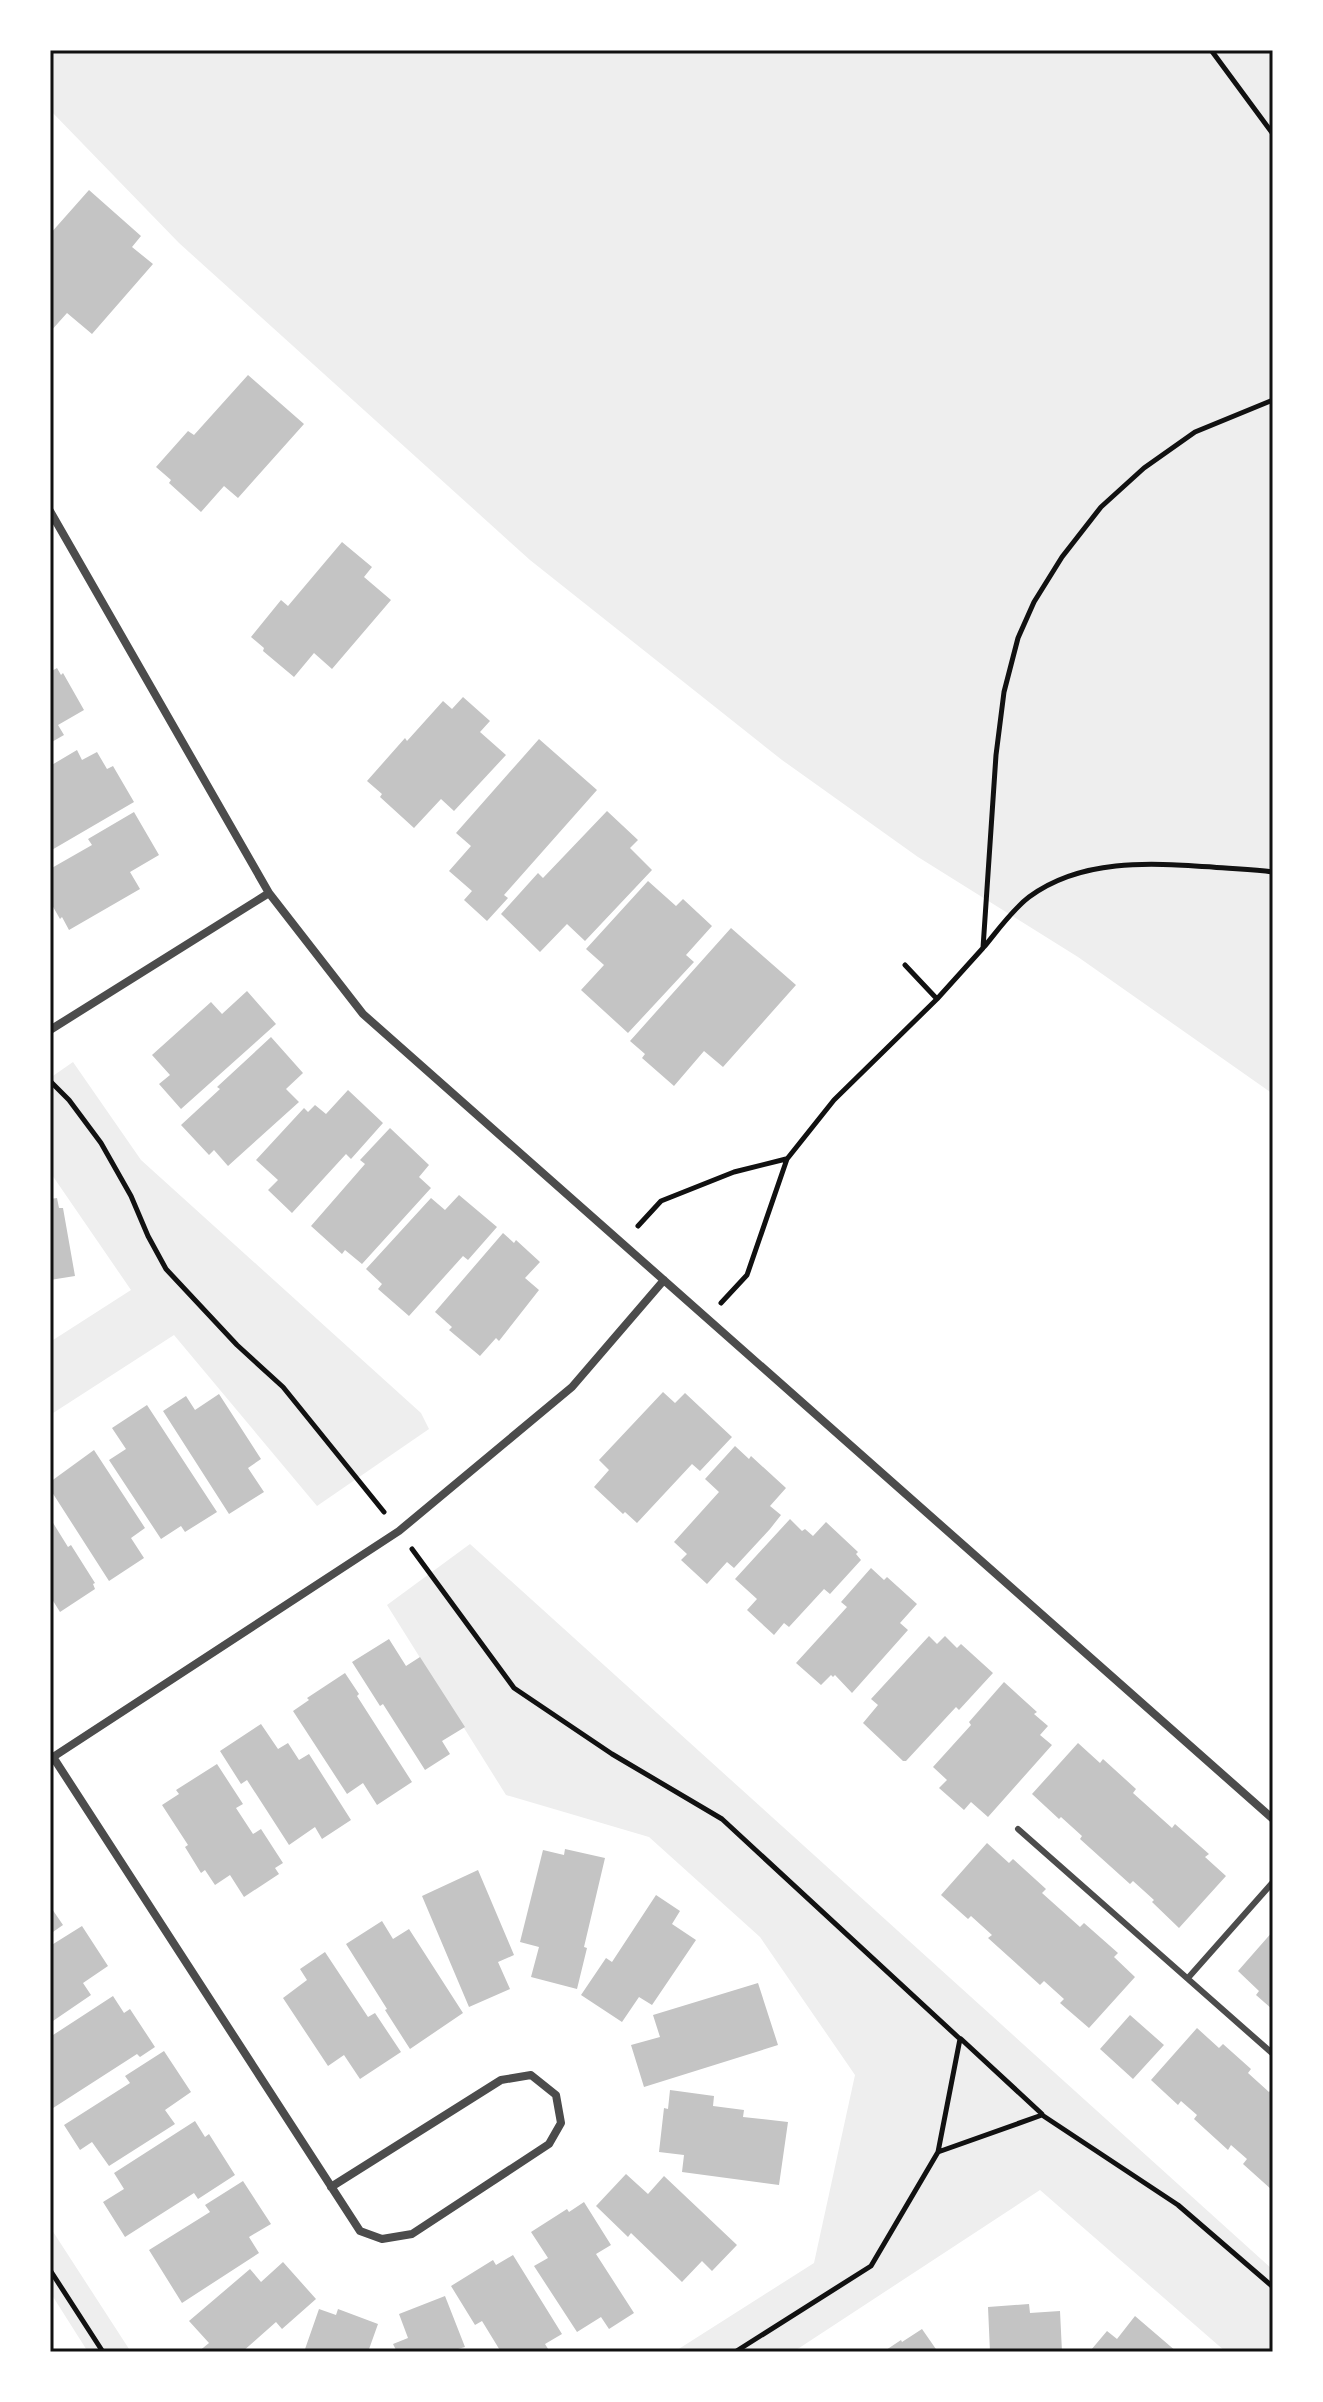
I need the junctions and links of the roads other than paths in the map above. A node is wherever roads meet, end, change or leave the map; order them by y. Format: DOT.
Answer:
graph roads {
  1 [pos="50,511"];
  2 [pos="269,893"];
  3 [pos="50,1030"];
  4 [pos="664,1280"];
  5 [pos="51,1758"];
  6 [pos="1273,1819"];
  7 [pos="1018,1829"];
  8 [pos="1273,1882"];
  9 [pos="1188,1978"];
  10 [pos="1273,2054"];
  11 [pos="331,2187"];
  1 -- 2 [label="street"];
  2 -- 3 [label="street"];
  2 -- 4 [label="street"];
  4 -- 5 [label="street"];
  4 -- 6 [label="street"];
  5 -- 11 [label="street"];
  7 -- 9 [label="lane"];
  8 -- 9 [label="lane"];
  9 -- 10 [label="lane"];
  11 -- 11 [label="street"];
}
